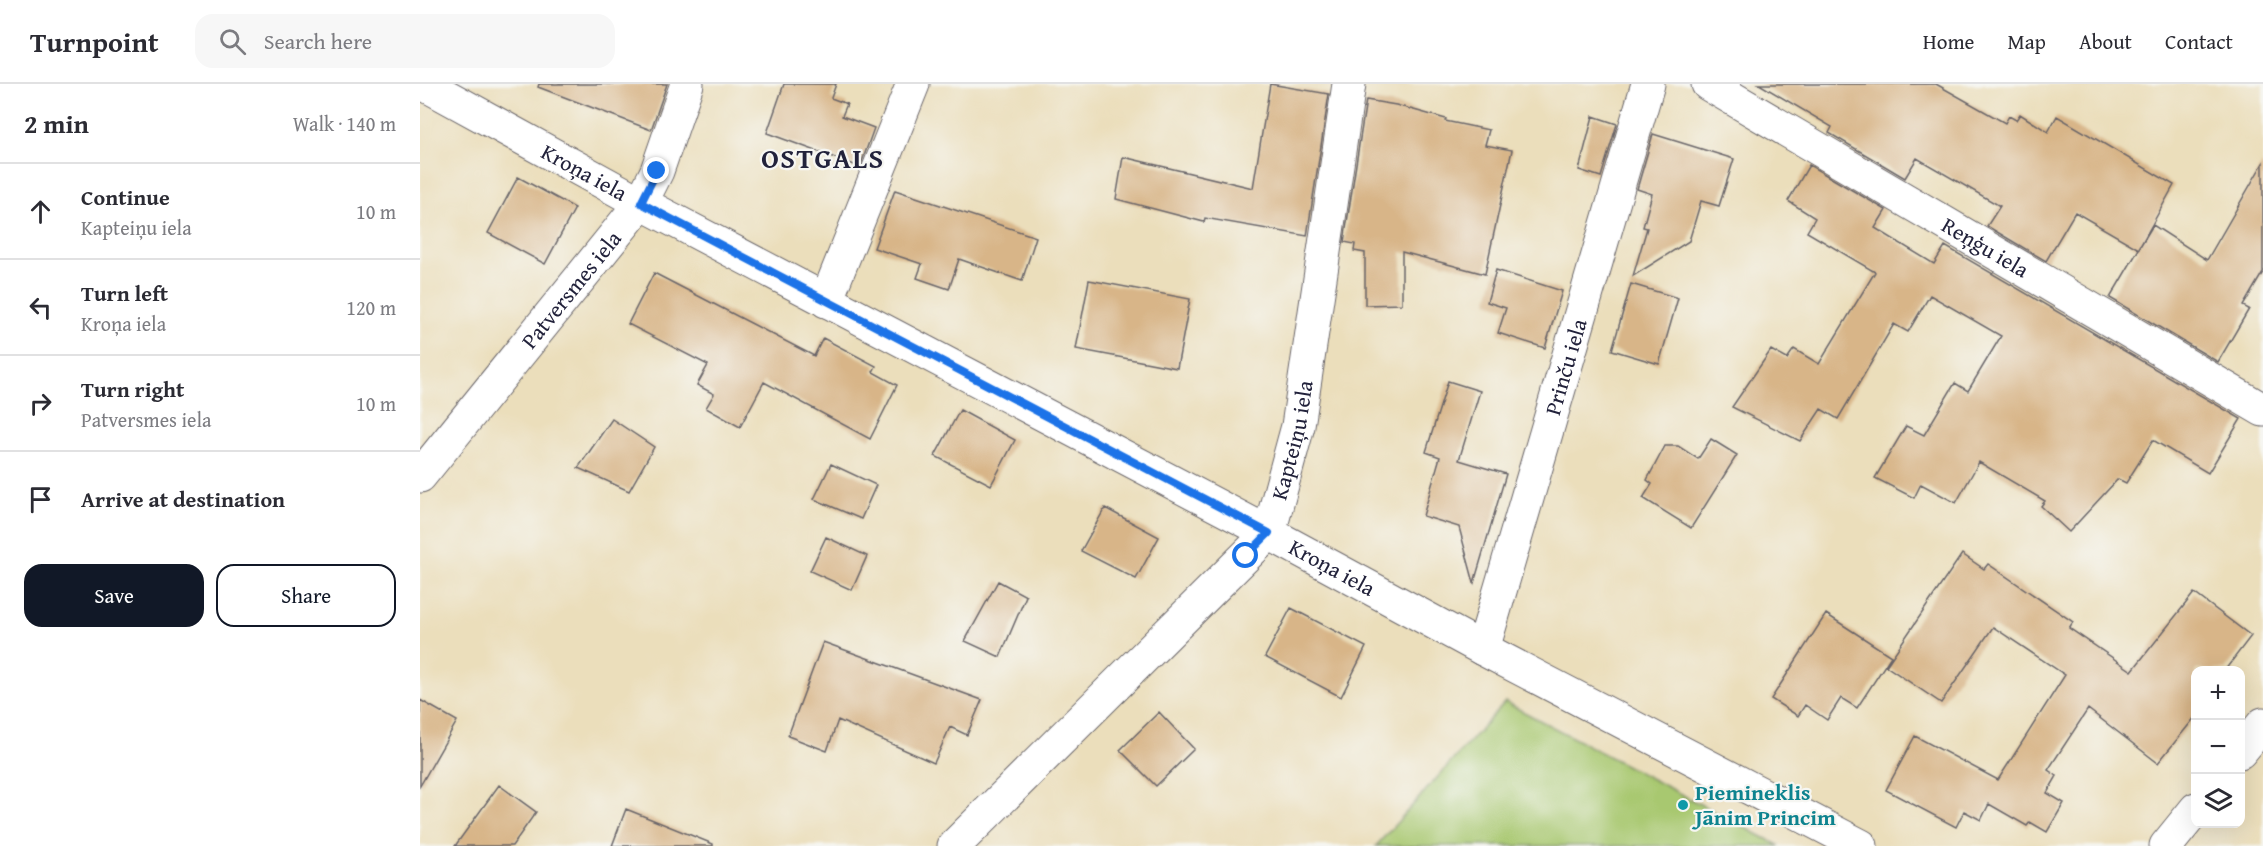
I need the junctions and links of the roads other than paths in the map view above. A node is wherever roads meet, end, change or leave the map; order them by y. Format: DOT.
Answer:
graph roads {
  1 [pos="424,84"];
  2 [pos="687,84"];
  3 [pos="913,84"];
  4 [pos="1349,84"];
  5 [pos="1648,84"];
  6 [pos="1708,84"];
  7 [pos="641,203"];
  8 [pos="826,300"];
  9 [pos="2263,410"];
  10 [pos="420,476"];
  11 [pos="1269,533"];
  12 [pos="1483,649"];
  13 [pos="2263,724"];
  14 [pos="2245,747"];
  15 [pos="2191,815"];
  16 [pos="954,846"];
  17 [pos="1861,846"];
  18 [pos="2166,846"];
  1 -- 7 [label="street, Kroņa iela"];
  2 -- 7 [label="street, Patversmes iela"];
  3 -- 8 [label="street"];
  4 -- 11 [label="street, Kapteiņu iela"];
  5 -- 12 [label="street, Prinču iela"];
  6 -- 9 [label="street, Reņģu iela"];
  7 -- 8 [label="street, Kroņa iela"];
  7 -- 10 [label="street, Patversmes iela"];
  8 -- 11 [label="street, Kroņa iela"];
  11 -- 12 [label="street, Kroņa iela"];
  11 -- 16 [label="street"];
  12 -- 17 [label="street, Kroņa iela"];
  13 -- 14 [label="street"];
  15 -- 18 [label="street"];
}
